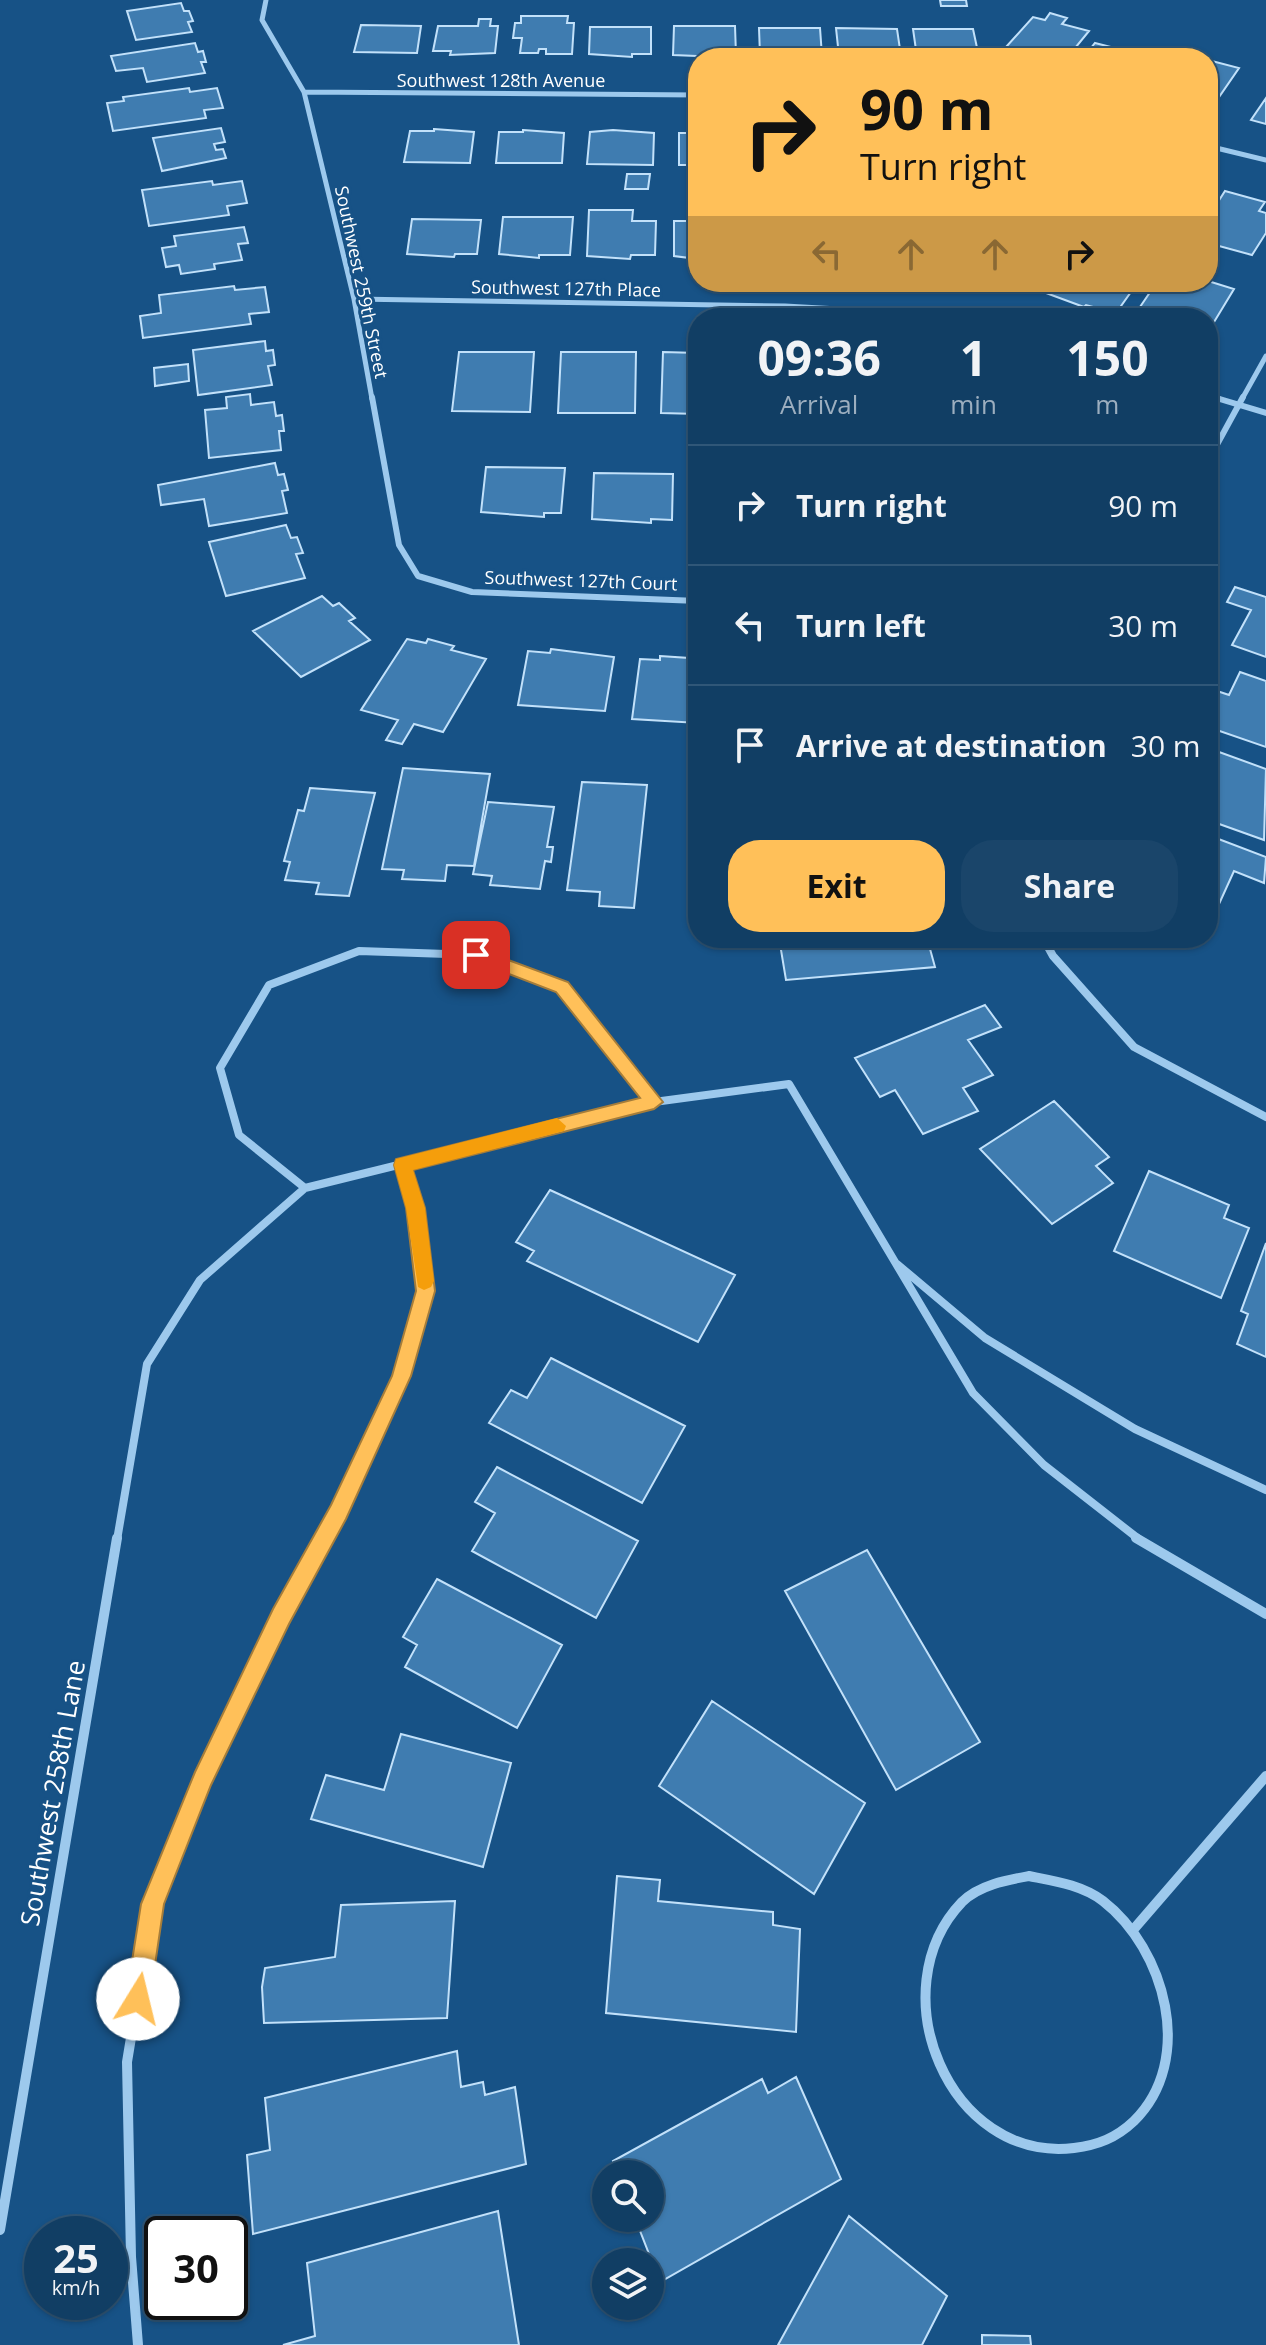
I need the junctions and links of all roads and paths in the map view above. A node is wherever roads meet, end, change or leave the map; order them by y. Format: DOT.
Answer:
graph roads {
  1 [pos="266,0"];
  2 [pos="304,92"];
  3 [pos="688,95"];
  4 [pos="1218,148"];
  5 [pos="1266,160"];
  6 [pos="354,299"];
  7 [pos="821,308"];
  8 [pos="1266,356"];
  9 [pos="1218,399"];
  10 [pos="1239,404"];
  11 [pos="1266,413"];
  12 [pos="1218,443"];
  13 [pos="418,576"];
  14 [pos="688,601"];
  15 [pos="1049,948"];
  16 [pos="654,1102"];
  17 [pos="1266,1117"];
  18 [pos="403,1165"];
  19 [pos="305,1188"];
  20 [pos="891,1259"];
  21 [pos="1266,1490"];
  22 [pos="1266,1614"];
  23 [pos="1266,1776"];
  24 [pos="1133,1930"];
  25 [pos="0,2230"];
  26 [pos="138,2345"];
  1 -- 2 [label="street, Southwest 259th Street"];
  2 -- 3 [label="street, Southwest 128th Avenue"];
  2 -- 6 [label="street, Southwest 259th Street"];
  4 -- 5 [label="street"];
  6 -- 7 [label="street, Southwest 127th Place"];
  6 -- 13 [label="street, Southwest 259th Street"];
  8 -- 10 [label="street"];
  9 -- 10 [label="street"];
  10 -- 11 [label="street"];
  10 -- 12 [label="street"];
  13 -- 14 [label="street, Southwest 127th Court"];
  15 -- 17 [label="street"];
  16 -- 18 [label="street"];
  16 -- 19 [label="street"];
  16 -- 20 [label="street"];
  18 -- 19 [label="street"];
  18 -- 26 [label="street"];
  19 -- 25 [label="street, Southwest 258th Lane"];
  20 -- 21 [label="street"];
  20 -- 22 [label="street"];
  23 -- 24 [label="street"];
  24 -- 24 [label="street"];
}
